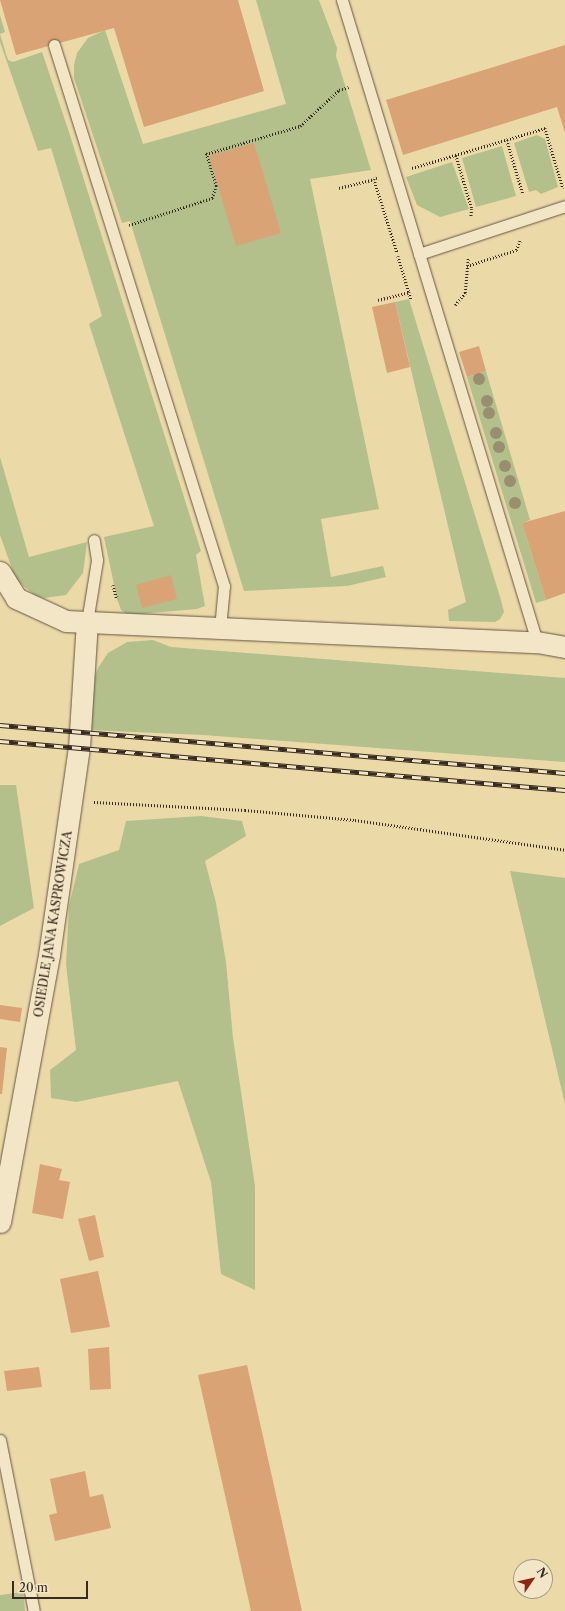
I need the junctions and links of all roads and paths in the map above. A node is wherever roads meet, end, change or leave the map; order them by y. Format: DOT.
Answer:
graph roads {
  1 [pos="342,0"];
  2 [pos="54,45"];
  3 [pos="353,94"];
  4 [pos="507,140"];
  5 [pos="374,171"];
  6 [pos="395,173"];
  7 [pos="339,188"];
  8 [pos="523,194"];
  9 [pos="565,194"];
  10 [pos="212,198"];
  11 [pos="565,206"];
  12 [pos="521,239"];
  13 [pos="419,254"];
  14 [pos="467,266"];
  15 [pos="378,300"];
  16 [pos="414,305"];
  17 [pos="94,540"];
  18 [pos="0,572"];
  19 [pos="88,622"];
  20 [pos="220,628"];
  21 [pos="537,642"];
  22 [pos="565,647"];
  23 [pos="72,801"];
  24 [pos="565,850"];
  25 [pos="0,1222"];
  26 [pos="0,1440"];
  27 [pos="34,1611"];
  1 -- 6 [label="lane"];
  2 -- 20 [label="lane"];
  3 -- 10 [label="path"];
  4 -- 6 [label="path"];
  4 -- 8 [label="path"];
  4 -- 9 [label="path"];
  5 -- 7 [label="path"];
  6 -- 13 [label="lane"];
  11 -- 13 [label="lane"];
  12 -- 14 [label="path"];
  13 -- 21 [label="lane"];
  15 -- 16 [label="path"];
  17 -- 19 [label="lane"];
  18 -- 19 [label="street"];
  19 -- 20 [label="street"];
  19 -- 23 [label="street, OSIEDLE JANA KASPROWICZA"];
  20 -- 21 [label="street"];
  21 -- 22 [label="street"];
  23 -- 24 [label="path"];
  23 -- 25 [label="street, OSIEDLE JANA KASPROWICZA"];
  26 -- 27 [label="lane"];
}
